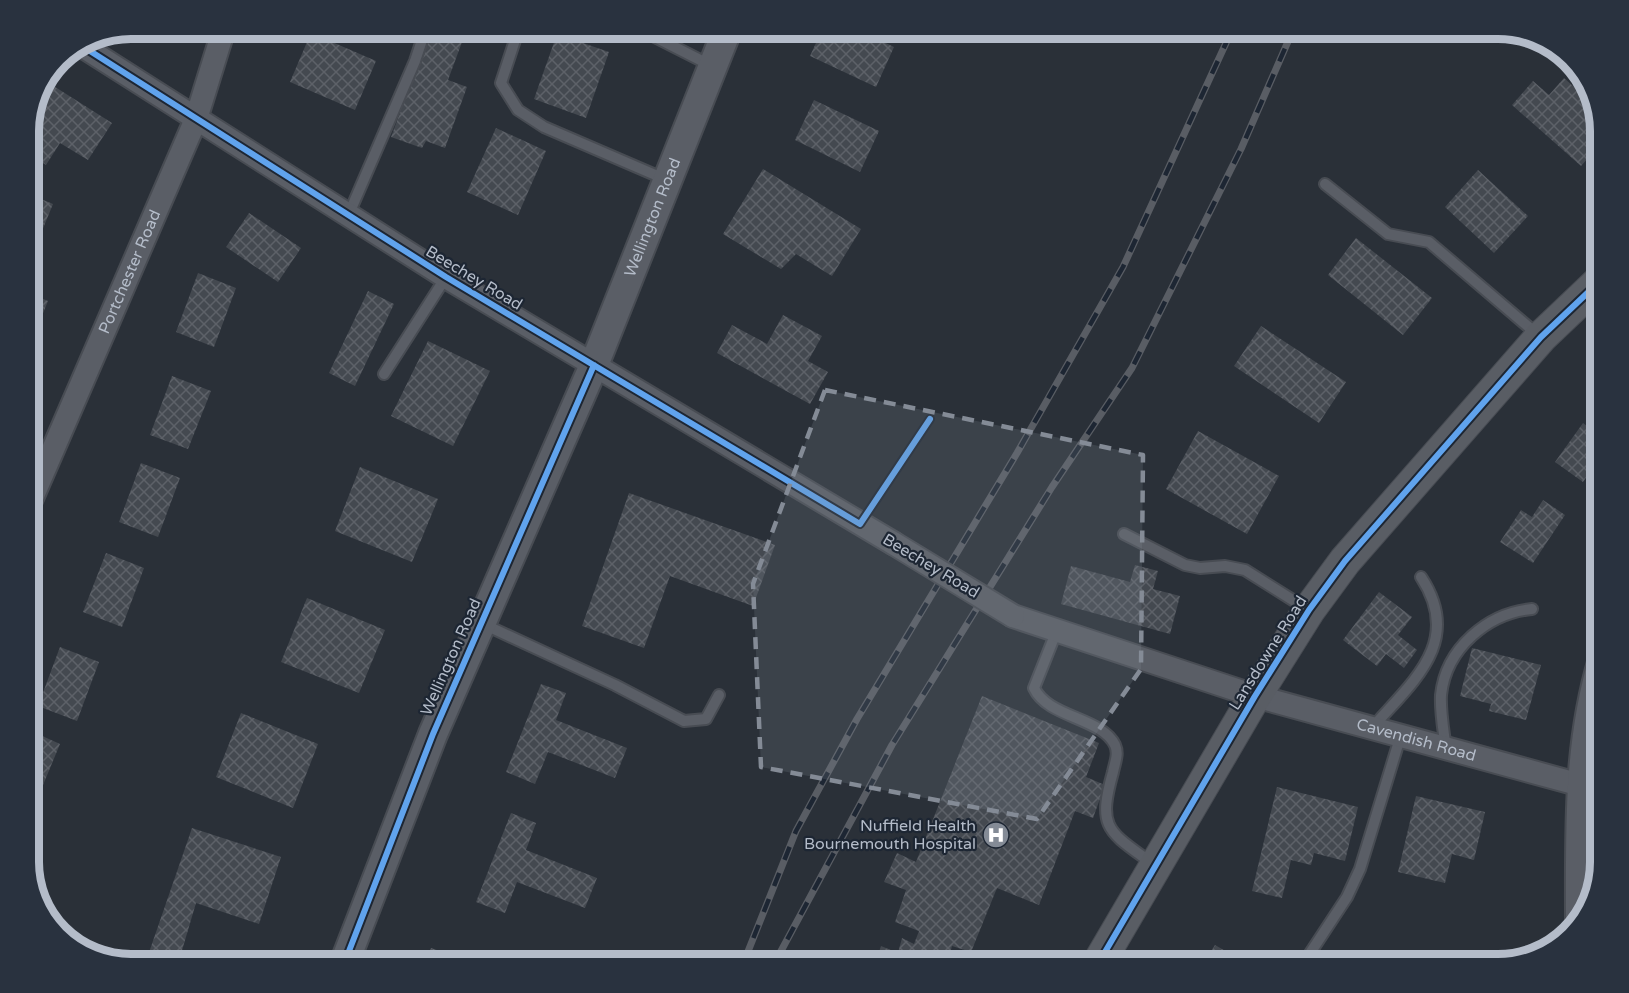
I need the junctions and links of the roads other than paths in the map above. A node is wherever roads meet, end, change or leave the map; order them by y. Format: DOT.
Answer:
graph roads {
  1 [pos="221,39"];
  2 [pos="423,39"];
  3 [pos="515,39"];
  4 [pos="659,39"];
  5 [pos="724,39"];
  6 [pos="88,50"];
  7 [pos="713,66"];
  8 [pos="196,119"];
  9 [pos="668,180"];
  10 [pos="1325,184"];
  11 [pos="348,216"];
  12 [pos="446,277"];
  13 [pos="1590,290"];
  14 [pos="1541,337"];
  15 [pos="594,365"];
  16 [pos="384,374"];
  17 [pos="39,482"];
  18 [pos="1124,534"];
  19 [pos="1421,577"];
  20 [pos="1532,609"];
  21 [pos="1309,610"];
  22 [pos="481,623"];
  23 [pos="1057,630"];
  24 [pos="719,695"];
  25 [pos="1590,695"];
  26 [pos="1255,696"];
  27 [pos="1371,729"];
  28 [pos="1400,738"];
  29 [pos="1446,751"];
  30 [pos="1577,784"];
  31 [pos="1156,866"];
  32 [pos="1577,909"];
  33 [pos="348,954"];
  34 [pos="1104,954"];
  35 [pos="1310,954"];
  1 -- 8 [label="street, Portchester Road"];
  2 -- 11 [label="lane"];
  3 -- 9 [label="lane"];
  4 -- 7 [label="lane"];
  5 -- 7 [label="street, Wellington Road"];
  6 -- 8 [label="street, Beechey Road"];
  7 -- 9 [label="street, Wellington Road"];
  8 -- 11 [label="street, Beechey Road"];
  8 -- 17 [label="street, Portchester Road"];
  9 -- 15 [label="street, Wellington Road"];
  10 -- 14 [label="lane"];
  11 -- 12 [label="street, Beechey Road"];
  12 -- 15 [label="street, Beechey Road"];
  12 -- 16 [label="lane"];
  13 -- 14 [label="main road, Lansdowne Road"];
  14 -- 21 [label="main road, Lansdowne Road"];
  15 -- 22 [label="street, Wellington Road"];
  15 -- 23 [label="street, Beechey Road, bridge"];
  18 -- 21 [label="lane"];
  19 -- 27 [label="lane"];
  20 -- 29 [label="lane"];
  21 -- 26 [label="main road, Lansdowne Road"];
  22 -- 24 [label="lane"];
  22 -- 33 [label="street, Wellington Road"];
  23 -- 26 [label="street, Beechey Road"];
  23 -- 31 [label="lane"];
  25 -- 30 [label="street"];
  26 -- 27 [label="street, Cavendish Road"];
  26 -- 31 [label="main road, Lansdowne Road"];
  27 -- 28 [label="street, Cavendish Road"];
  28 -- 29 [label="street, Cavendish Road"];
  28 -- 35 [label="lane"];
  29 -- 30 [label="street, Cavendish Road"];
  30 -- 32 [label="street"];
  31 -- 34 [label="main road, Lansdowne Road"];
}
